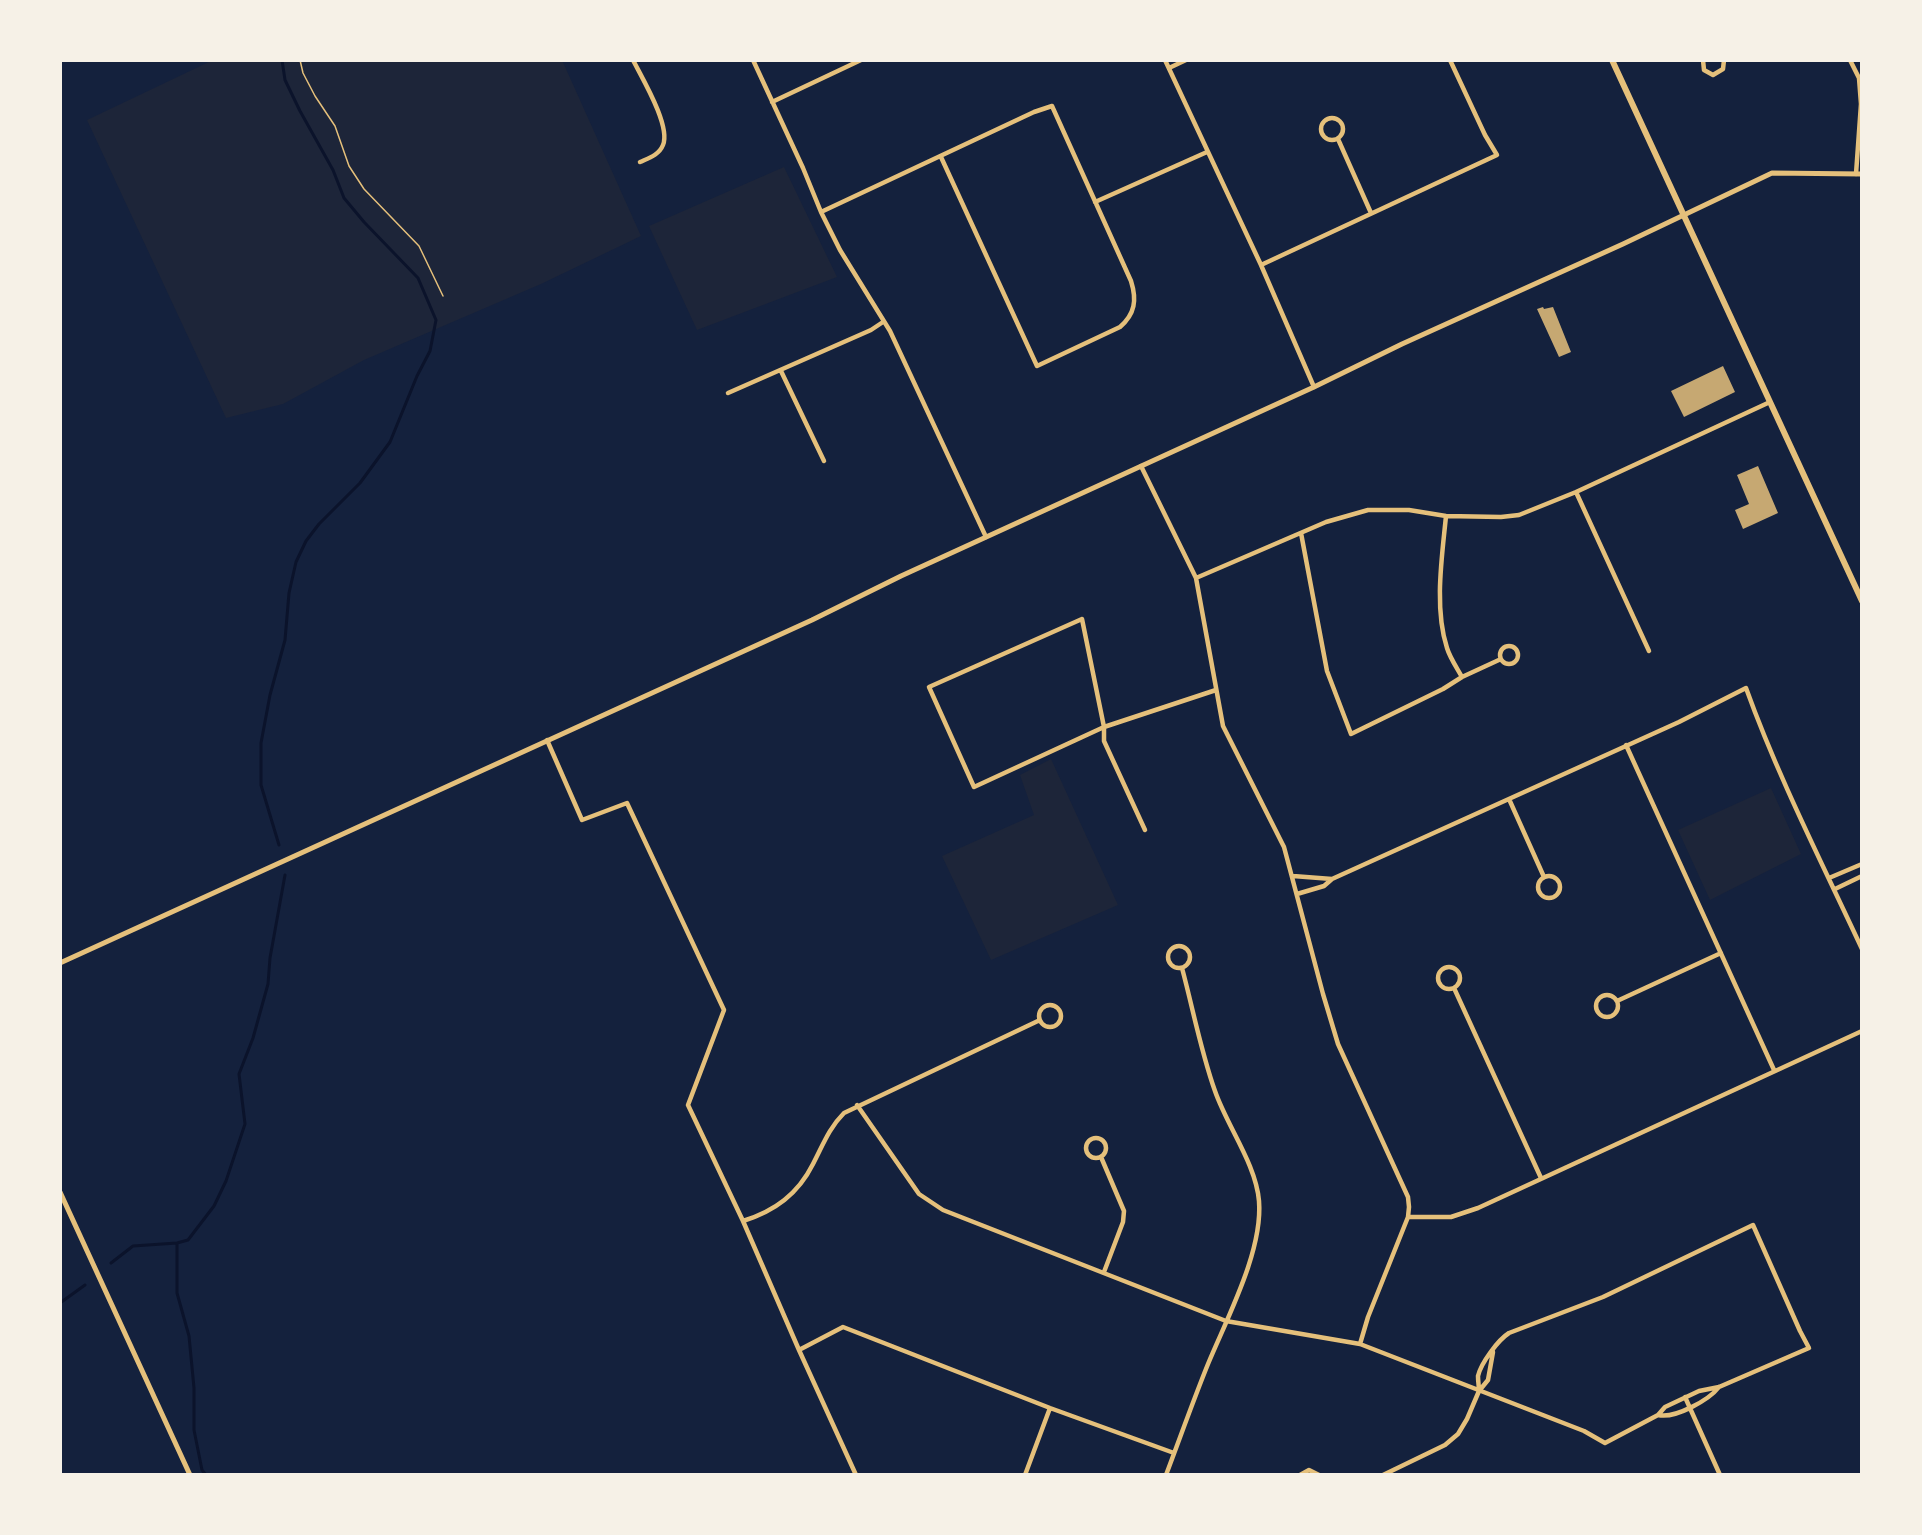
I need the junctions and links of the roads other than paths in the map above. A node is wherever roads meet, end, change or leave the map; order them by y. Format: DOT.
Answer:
graph roads {
  1 [pos="633,60"];
  2 [pos="753,60"];
  3 [pos="861,60"];
  4 [pos="1165,60"];
  5 [pos="1186,60"];
  6 [pos="1450,60"];
  7 [pos="1612,60"];
  8 [pos="1702,60"];
  9 [pos="1724,60"];
  10 [pos="1850,60"];
  11 [pos="1169,68"];
  12 [pos="772,102"];
  13 [pos="1338,139"];
  14 [pos="1207,152"];
  15 [pos="941,157"];
  16 [pos="640,162"];
  17 [pos="1859,174"];
  18 [pos="1095,202"];
  19 [pos="821,212"];
  20 [pos="1371,213"];
  21 [pos="1683,216"];
  22 [pos="1261,265"];
  23 [pos="883,322"];
  24 [pos="781,371"];
  25 [pos="1314,387"];
  26 [pos="728,393"];
  27 [pos="1770,402"];
  28 [pos="824,461"];
  29 [pos="1141,466"];
  30 [pos="1576,492"];
  31 [pos="1446,516"];
  32 [pos="1301,534"];
  33 [pos="986,537"];
  34 [pos="1196,578"];
  35 [pos="1862,601"];
  36 [pos="1649,651"];
  37 [pos="1501,659"];
  38 [pos="1462,677"];
  39 [pos="1216,690"];
  40 [pos="1104,727"];
  41 [pos="547,740"];
  42 [pos="1626,745"];
  43 [pos="1509,799"];
  44 [pos="1145,830"];
  45 [pos="1862,864"];
  46 [pos="1293,876"];
  47 [pos="1862,876"];
  48 [pos="1544,877"];
  49 [pos="1828,878"];
  50 [pos="1332,879"];
  51 [pos="1834,889"];
  52 [pos="1298,894"];
  53 [pos="1862,950"];
  54 [pos="1721,953"];
  55 [pos="60,963"];
  56 [pos="1182,968"];
  57 [pos="1454,988"];
  58 [pos="1617,1001"];
  59 [pos="1040,1020"];
  60 [pos="1862,1031"];
  61 [pos="1774,1070"];
  62 [pos="857,1106"];
  63 [pos="1101,1157"];
  64 [pos="1541,1178"];
  65 [pos="60,1192"];
  66 [pos="1408,1217"];
  67 [pos="743,1221"];
  68 [pos="1104,1272"];
  69 [pos="1226,1321"];
  70 [pos="1360,1344"];
  71 [pos="799,1350"];
  72 [pos="1493,1352"];
  73 [pos="1719,1387"];
  74 [pos="1479,1391"];
  75 [pos="1685,1397"];
  76 [pos="1690,1407"];
  77 [pos="1050,1408"];
  78 [pos="1658,1415"];
  79 [pos="1174,1453"];
  80 [pos="190,1475"];
  81 [pos="856,1475"];
  82 [pos="1025,1475"];
  83 [pos="1166,1475"];
  84 [pos="1300,1475"];
  85 [pos="1318,1475"];
  86 [pos="1383,1475"];
  87 [pos="1720,1475"];
  1 -- 16 [label="street"];
  2 -- 12 [label="street"];
  3 -- 12 [label="street"];
  4 -- 11 [label="street"];
  5 -- 11 [label="street"];
  6 -- 20 [label="street"];
  7 -- 21 [label="main road"];
  8 -- 9 [label="street"];
  10 -- 17 [label="street"];
  11 -- 14 [label="street"];
  12 -- 19 [label="street"];
  13 -- 13 [label="street"];
  13 -- 20 [label="street"];
  14 -- 18 [label="street"];
  14 -- 22 [label="street"];
  15 -- 18 [label="street"];
  15 -- 18 [label="street"];
  15 -- 19 [label="street"];
  17 -- 21 [label="street"];
  19 -- 23 [label="street"];
  20 -- 22 [label="street"];
  21 -- 25 [label="street"];
  21 -- 27 [label="main road"];
  22 -- 25 [label="street"];
  23 -- 24 [label="street"];
  23 -- 33 [label="street"];
  24 -- 26 [label="street"];
  24 -- 28 [label="street"];
  25 -- 29 [label="street"];
  27 -- 30 [label="street"];
  27 -- 35 [label="main road"];
  29 -- 33 [label="street"];
  29 -- 34 [label="street"];
  30 -- 31 [label="street"];
  30 -- 36 [label="street"];
  31 -- 32 [label="street"];
  31 -- 38 [label="street"];
  32 -- 34 [label="street"];
  32 -- 38 [label="street"];
  33 -- 41 [label="street"];
  34 -- 39 [label="street"];
  37 -- 38 [label="street"];
  39 -- 40 [label="street"];
  39 -- 46 [label="street"];
  40 -- 40 [label="street"];
  40 -- 44 [label="street"];
  41 -- 55 [label="street"];
  41 -- 67 [label="street"];
  42 -- 43 [label="street"];
  42 -- 49 [label="street"];
  42 -- 54 [label="street"];
  43 -- 48 [label="street"];
  43 -- 50 [label="street"];
  45 -- 49 [label="street"];
  46 -- 50 [label="street"];
  46 -- 52 [label="street"];
  47 -- 51 [label="street"];
  48 -- 48 [label="street"];
  49 -- 51 [label="street"];
  50 -- 52 [label="street"];
  51 -- 53 [label="street"];
  52 -- 66 [label="street"];
  54 -- 58 [label="street"];
  54 -- 61 [label="street"];
  56 -- 56 [label="street"];
  56 -- 69 [label="street"];
  57 -- 57 [label="street"];
  57 -- 64 [label="street"];
  58 -- 58 [label="street"];
  59 -- 59 [label="street"];
  59 -- 62 [label="street"];
  60 -- 61 [label="street"];
  61 -- 64 [label="street"];
  62 -- 67 [label="street"];
  62 -- 68 [label="street"];
  63 -- 63 [label="street"];
  63 -- 68 [label="street"];
  64 -- 66 [label="street"];
  65 -- 80 [label="street"];
  66 -- 70 [label="street"];
  67 -- 71 [label="street"];
  68 -- 69 [label="street"];
  69 -- 70 [label="street"];
  69 -- 79 [label="street"];
  70 -- 74 [label="street"];
  71 -- 77 [label="street"];
  71 -- 81 [label="street"];
  72 -- 73 [label="street"];
  72 -- 74 [label="street"];
  72 -- 74 [label="street"];
  73 -- 75 [label="street"];
  73 -- 76 [label="street"];
  74 -- 78 [label="street"];
  74 -- 86 [label="street"];
  75 -- 76 [label="street"];
  75 -- 78 [label="street"];
  76 -- 78 [label="street"];
  76 -- 87 [label="street"];
  77 -- 79 [label="street"];
  77 -- 82 [label="street"];
  79 -- 83 [label="street"];
  84 -- 85 [label="street"];
}
